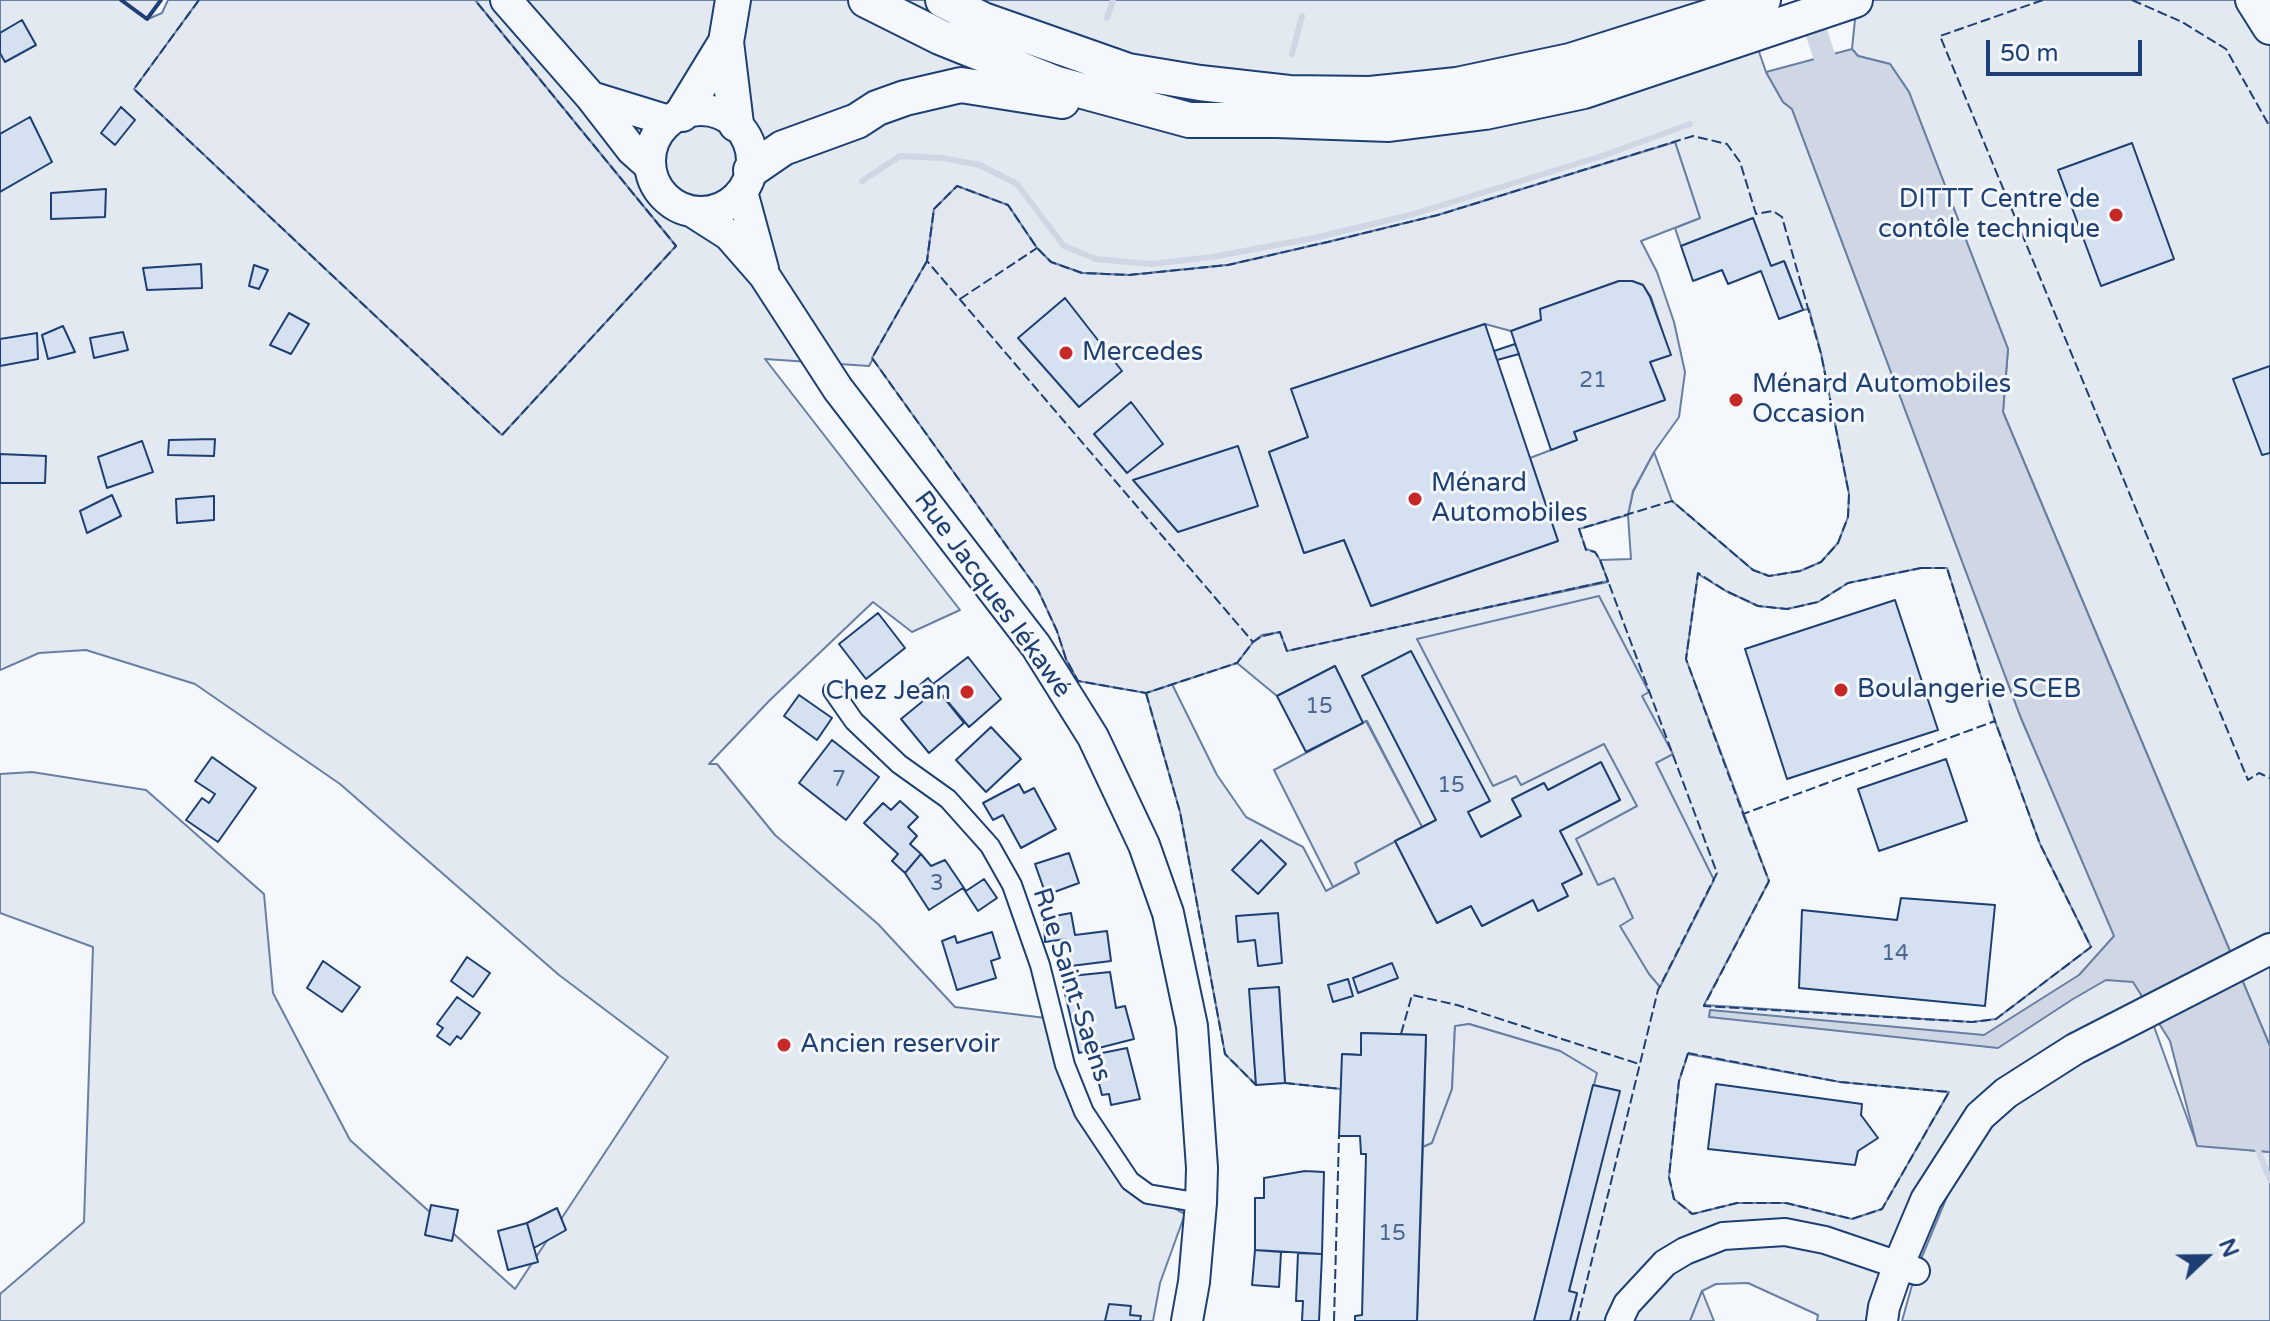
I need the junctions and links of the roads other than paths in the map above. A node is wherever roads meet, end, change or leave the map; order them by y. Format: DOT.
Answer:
graph roads {
  1 [pos="506,0"];
  2 [pos="733,0"];
  3 [pos="866,0"];
  4 [pos="943,0"];
  5 [pos="1855,0"];
  6 [pos="2253,0"];
  7 [pos="1746,17"];
  8 [pos="2270,27"];
  9 [pos="726,42"];
  10 [pos="591,97"];
  11 [pos="675,117"];
  12 [pos="1189,120"];
  13 [pos="736,124"];
  14 [pos="650,166"];
  15 [pos="746,181"];
  16 [pos="693,212"];
  17 [pos="764,275"];
  18 [pos="833,691"];
  19 [pos="2260,953"];
  20 [pos="1201,1203"];
  21 [pos="1908,1268"];
  22 [pos="1187,1321"];
  23 [pos="1619,1321"];
  24 [pos="1882,1321"];
  25 [pos="1902,1321"];
  1 -- 10 [label="main road"];
  2 -- 9 [label="highway"];
  3 -- 12 [label="highway"];
  4 -- 7 [label="highway"];
  5 -- 7 [label="highway"];
  6 -- 8 [label="highway"];
  7 -- 12 [label="highway"];
  9 -- 11 [label="highway"];
  9 -- 13 [label="highway"];
  10 -- 11 [label="main road"];
  10 -- 14 [label="main road"];
  11 -- 13 [label="main road"];
  11 -- 14 [label="main road"];
  12 -- 15 [label="highway"];
  13 -- 15 [label="main road"];
  14 -- 16 [label="main road"];
  15 -- 16 [label="main road"];
  15 -- 17 [label="main road, Rue Jacques Iékawé"];
  16 -- 17 [label="main road, Rue Jacques Iékawé"];
  17 -- 20 [label="main road, Rue Jacques Iékawé"];
  18 -- 20 [label="street, Rue Saint-Saens"];
  19 -- 21 [label="main road"];
  20 -- 22 [label="main road, Rue Jacques Iékawé"];
  21 -- 23 [label="street"];
  21 -- 24 [label="main road"];
  21 -- 25 [label="main road"];
}
